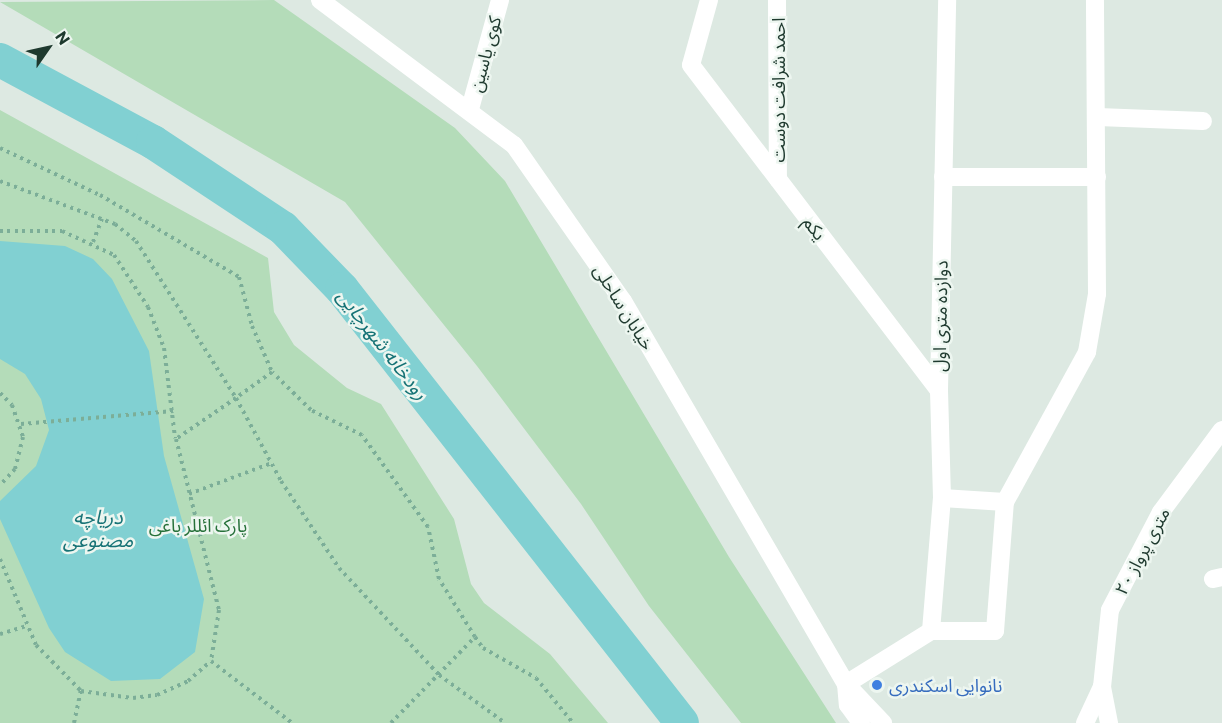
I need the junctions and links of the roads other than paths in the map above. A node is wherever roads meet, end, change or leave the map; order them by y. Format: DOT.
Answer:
graph roads {
  1 [pos="321,0"];
  2 [pos="500,0"];
  3 [pos="709,0"];
  4 [pos="777,0"];
  5 [pos="947,0"];
  6 [pos="1095,0"];
  7 [pos="470,109"];
  8 [pos="1098,117"];
  9 [pos="1203,121"];
  10 [pos="943,177"];
  11 [pos="1097,177"];
  12 [pos="778,179"];
  13 [pos="939,390"];
  14 [pos="1222,430"];
  15 [pos="942,498"];
  16 [pos="1005,502"];
  17 [pos="931,631"];
  18 [pos="846,684"];
  19 [pos="1101,687"];
  20 [pos="861,723"];
  21 [pos="883,723"];
  22 [pos="1085,723"];
  23 [pos="1110,723"];
  1 -- 7 [label="street, خیابان ساحلی"];
  2 -- 7 [label="street, کوی یاسین"];
  3 -- 12 [label="street, یکم"];
  4 -- 12 [label="street, احمد شرافت دوست"];
  5 -- 10 [label="street, دوازده متری اول"];
  6 -- 8 [label="street"];
  7 -- 18 [label="street, خیابان ساحلی"];
  8 -- 9 [label="street"];
  8 -- 11 [label="street"];
  10 -- 11 [label="street"];
  10 -- 13 [label="street, دوازده متری اول"];
  11 -- 16 [label="street"];
  12 -- 13 [label="street, یکم"];
  13 -- 15 [label="street, دوازده متری اول"];
  14 -- 19 [label="street, ۲۰ متری پرواز"];
  15 -- 16 [label="street"];
  15 -- 17 [label="street, دوازده متری اول"];
  16 -- 17 [label="street"];
  17 -- 18 [label="street"];
  18 -- 20 [label="street, خیابان ساحلی"];
  18 -- 21 [label="street, خیابان ساحلی"];
  19 -- 22 [label="street, ۲۰ متری پرواز"];
  19 -- 23 [label="street, ۲۰ متری پرواز"];
}
